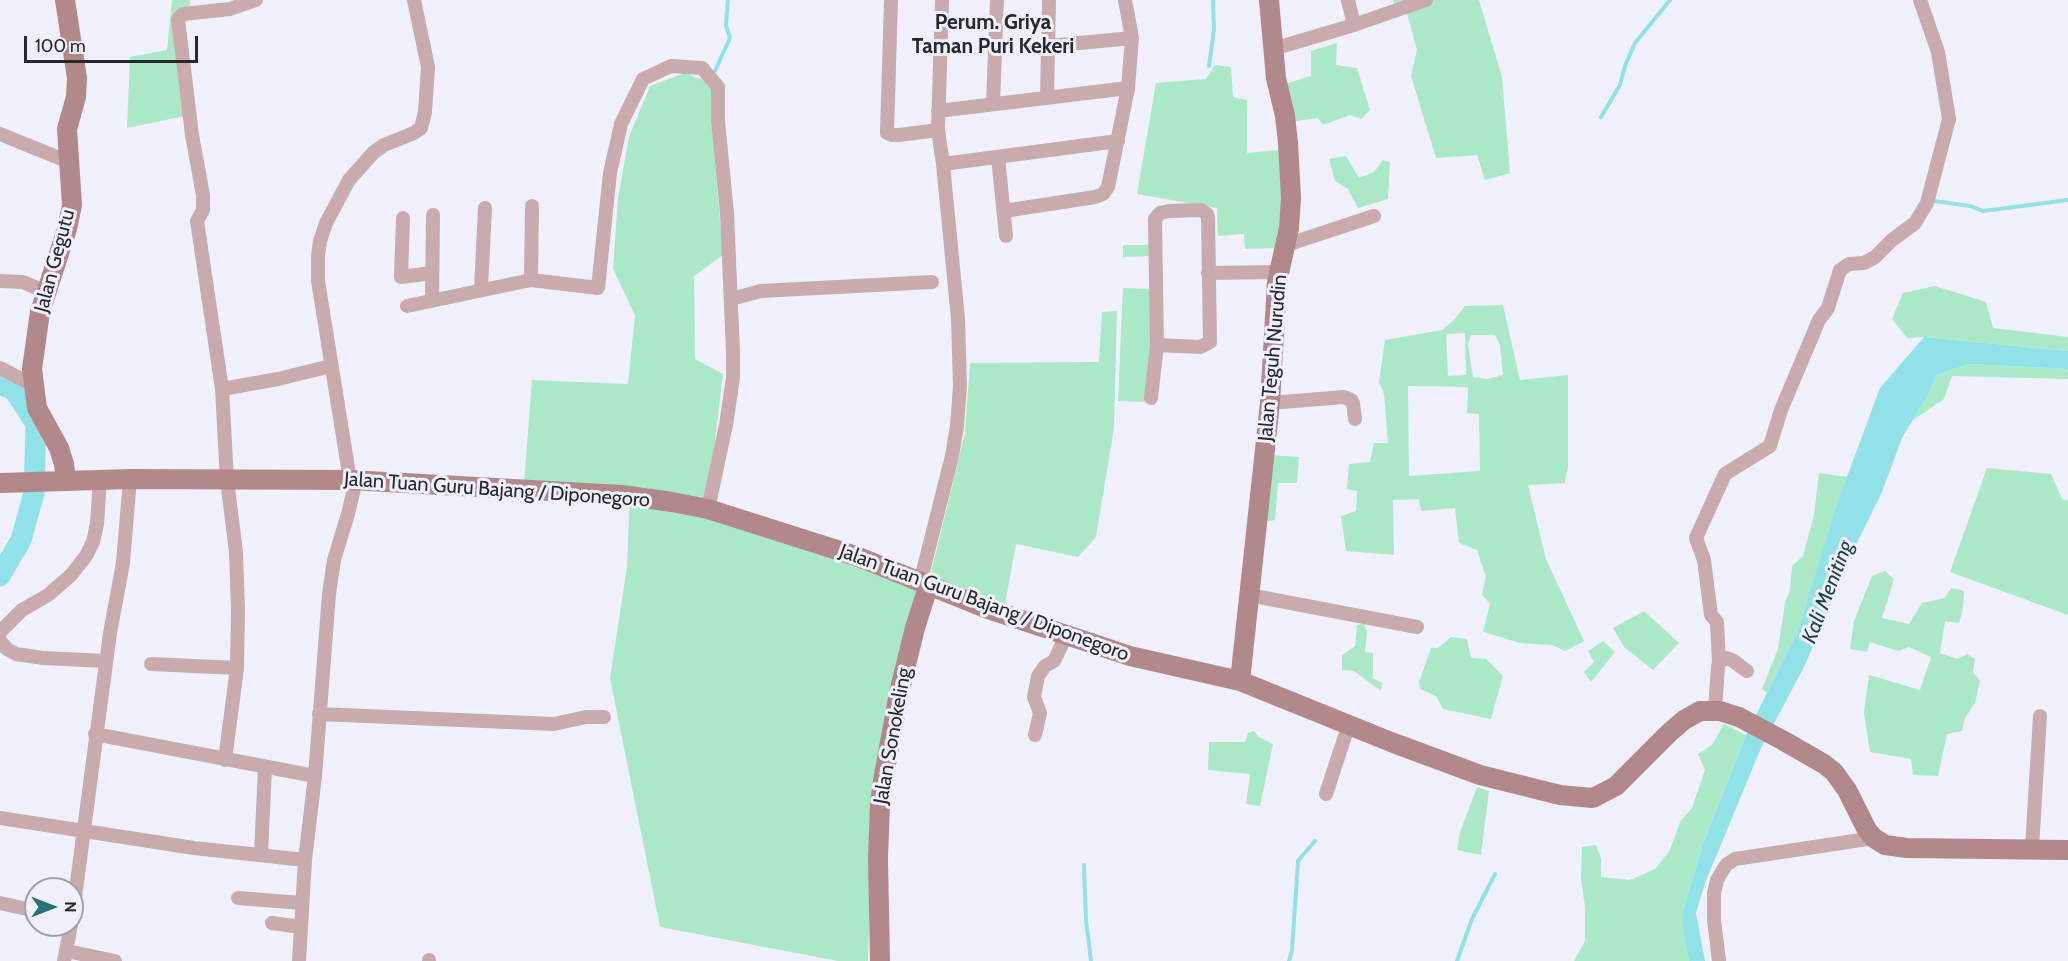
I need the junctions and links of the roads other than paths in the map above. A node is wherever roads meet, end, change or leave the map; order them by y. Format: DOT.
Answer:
graph roads {
  1 [pos="65,0"];
  2 [pos="256,0"];
  3 [pos="414,0"];
  4 [pos="891,0"];
  5 [pos="942,0"];
  6 [pos="998,0"];
  7 [pos="1049,0"];
  8 [pos="1125,0"];
  9 [pos="1269,0"];
  10 [pos="1348,0"];
  11 [pos="1426,0"];
  12 [pos="1920,0"];
  13 [pos="1354,25"];
  14 [pos="1132,38"];
  15 [pos="1048,46"];
  16 [pos="1273,49"];
  17 [pos="1128,88"];
  18 [pos="1047,97"];
  19 [pos="993,103"];
  20 [pos="938,111"];
  21 [pos="938,130"];
  22 [pos="0,134"];
  23 [pos="1118,141"];
  24 [pos="998,157"];
  25 [pos="69,162"];
  26 [pos="943,164"];
  27 [pos="532,206"];
  28 [pos="484,208"];
  29 [pos="1004,210"];
  30 [pos="433,216"];
  31 [pos="1374,216"];
  32 [pos="403,218"];
  33 [pos="1006,236"];
  34 [pos="1286,245"];
  35 [pos="432,273"];
  36 [pos="1278,277"];
  37 [pos="1208,278"];
  38 [pos="0,280"];
  39 [pos="531,280"];
  40 [pos="932,282"];
  41 [pos="481,289"];
  42 [pos="46,292"];
  43 [pos="731,298"];
  44 [pos="432,300"];
  45 [pos="407,306"];
  46 [pos="1157,345"];
  47 [pos="331,366"];
  48 [pos="0,368"];
  49 [pos="33,385"];
  50 [pos="222,389"];
  51 [pos="1150,398"];
  52 [pos="1270,403"];
  53 [pos="1355,419"];
  54 [pos="100,479"];
  55 [pos="130,479"];
  56 [pos="227,480"];
  57 [pos="353,480"];
  58 [pos="57,481"];
  59 [pos="0,483"];
  60 [pos="708,509"];
  61 [pos="924,585"];
  62 [pos="1249,595"];
  63 [pos="1417,627"];
  64 [pos="0,632"];
  65 [pos="1067,634"];
  66 [pos="0,641"];
  67 [pos="106,661"];
  68 [pos="151,664"];
  69 [pos="1719,664"];
  70 [pos="237,668"];
  71 [pos="1747,671"];
  72 [pos="1240,681"];
  73 [pos="1715,710"];
  74 [pos="319,714"];
  75 [pos="2040,716"];
  76 [pos="604,717"];
  77 [pos="1349,724"];
  78 [pos="95,734"];
  79 [pos="1035,735"];
  80 [pos="225,760"];
  81 [pos="266,768"];
  82 [pos="315,776"];
  83 [pos="1326,794"];
  84 [pos="0,818"];
  85 [pos="84,831"];
  86 [pos="1874,838"];
  87 [pos="2032,848"];
  88 [pos="2068,850"];
  89 [pos="261,855"];
  90 [pos="305,860"];
  91 [pos="78,877"];
  92 [pos="238,898"];
  93 [pos="0,903"];
  94 [pos="303,903"];
  95 [pos="24,908"];
  96 [pos="272,922"];
  97 [pos="301,927"];
  98 [pos="69,937"];
  99 [pos="66,956"];
  100 [pos="115,961"];
  101 [pos="299,961"];
  102 [pos="880,961"];
  103 [pos="1719,961"];
  1 -- 25 [label="street, Jalan Gegutu"];
  2 -- 50 [label="street"];
  3 -- 47 [label="street"];
  4 -- 21 [label="street"];
  5 -- 20 [label="street"];
  6 -- 19 [label="street"];
  7 -- 15 [label="street"];
  8 -- 14 [label="street"];
  9 -- 16 [label="street, Jalan Teguh Nurudin"];
  10 -- 13 [label="street"];
  11 -- 13 [label="street"];
  12 -- 69 [label="street"];
  13 -- 16 [label="street"];
  14 -- 15 [label="street"];
  14 -- 17 [label="street"];
  15 -- 18 [label="street"];
  16 -- 34 [label="street, Jalan Teguh Nurudin"];
  17 -- 18 [label="street"];
  17 -- 23 [label="street"];
  18 -- 19 [label="street"];
  19 -- 20 [label="street"];
  20 -- 21 [label="street"];
  21 -- 26 [label="street"];
  22 -- 25 [label="street"];
  23 -- 24 [label="street"];
  23 -- 29 [label="street"];
  24 -- 26 [label="street"];
  24 -- 29 [label="street"];
  25 -- 42 [label="street, Jalan Gegutu"];
  26 -- 61 [label="street"];
  27 -- 39 [label="street"];
  28 -- 41 [label="street"];
  29 -- 33 [label="street"];
  30 -- 35 [label="street"];
  31 -- 34 [label="street"];
  32 -- 35 [label="street"];
  34 -- 36 [label="street, Jalan Teguh Nurudin"];
  35 -- 44 [label="street"];
  36 -- 37 [label="street"];
  36 -- 52 [label="street, Jalan Teguh Nurudin"];
  37 -- 46 [label="street"];
  37 -- 46 [label="street"];
  38 -- 42 [label="street"];
  39 -- 41 [label="street"];
  39 -- 43 [label="street"];
  40 -- 43 [label="street"];
  41 -- 44 [label="street"];
  42 -- 49 [label="street, Jalan Gegutu"];
  43 -- 60 [label="street"];
  44 -- 45 [label="street"];
  46 -- 51 [label="street"];
  47 -- 50 [label="street"];
  47 -- 57 [label="street"];
  48 -- 49 [label="street"];
  49 -- 58 [label="street, Jalan Gegutu"];
  50 -- 56 [label="street"];
  52 -- 53 [label="street"];
  52 -- 62 [label="street, Jalan Teguh Nurudin"];
  54 -- 55 [label="street, Jalan Tuan Guru Bajang / Diponegoro"];
  54 -- 58 [label="street, Jalan Tuan Guru Bajang / Diponegoro"];
  54 -- 64 [label="street"];
  55 -- 56 [label="street, Jalan Tuan Guru Bajang / Diponegoro"];
  55 -- 67 [label="street"];
  56 -- 57 [label="street, Jalan Tuan Guru Bajang / Diponegoro"];
  56 -- 70 [label="street"];
  57 -- 60 [label="street, Jalan Tuan Guru Bajang / Diponegoro"];
  57 -- 74 [label="street"];
  58 -- 59 [label="street, Jalan Tuan Guru Bajang / Diponegoro"];
  60 -- 61 [label="street, Jalan Tuan Guru Bajang / Diponegoro"];
  61 -- 65 [label="street, Jalan Tuan Guru Bajang / Diponegoro"];
  61 -- 102 [label="street, Jalan Sonokeling"];
  62 -- 63 [label="street"];
  62 -- 72 [label="street, Jalan Teguh Nurudin"];
  65 -- 72 [label="street, Jalan Tuan Guru Bajang / Diponegoro"];
  65 -- 79 [label="street"];
  66 -- 67 [label="street"];
  67 -- 78 [label="street"];
  68 -- 70 [label="street"];
  69 -- 71 [label="street"];
  69 -- 73 [label="street"];
  70 -- 80 [label="street"];
  72 -- 77 [label="street, Jalan Tuan Guru Bajang / Diponegoro"];
  73 -- 77 [label="street, Jalan Tuan Guru Bajang / Diponegoro"];
  73 -- 86 [label="street"];
  74 -- 76 [label="street"];
  74 -- 82 [label="street"];
  75 -- 87 [label="street"];
  77 -- 83 [label="street"];
  78 -- 80 [label="street"];
  78 -- 85 [label="street"];
  80 -- 81 [label="street"];
  81 -- 82 [label="street"];
  81 -- 89 [label="street"];
  82 -- 90 [label="street"];
  84 -- 85 [label="street"];
  85 -- 89 [label="street"];
  85 -- 91 [label="street"];
  86 -- 87 [label="street"];
  86 -- 103 [label="street"];
  87 -- 88 [label="street"];
  89 -- 90 [label="street"];
  90 -- 94 [label="street"];
  92 -- 94 [label="street"];
  93 -- 95 [label="street"];
  94 -- 97 [label="street"];
  96 -- 97 [label="street"];
  97 -- 101 [label="street"];
  98 -- 99 [label="street"];
  99 -- 100 [label="street"];
}
